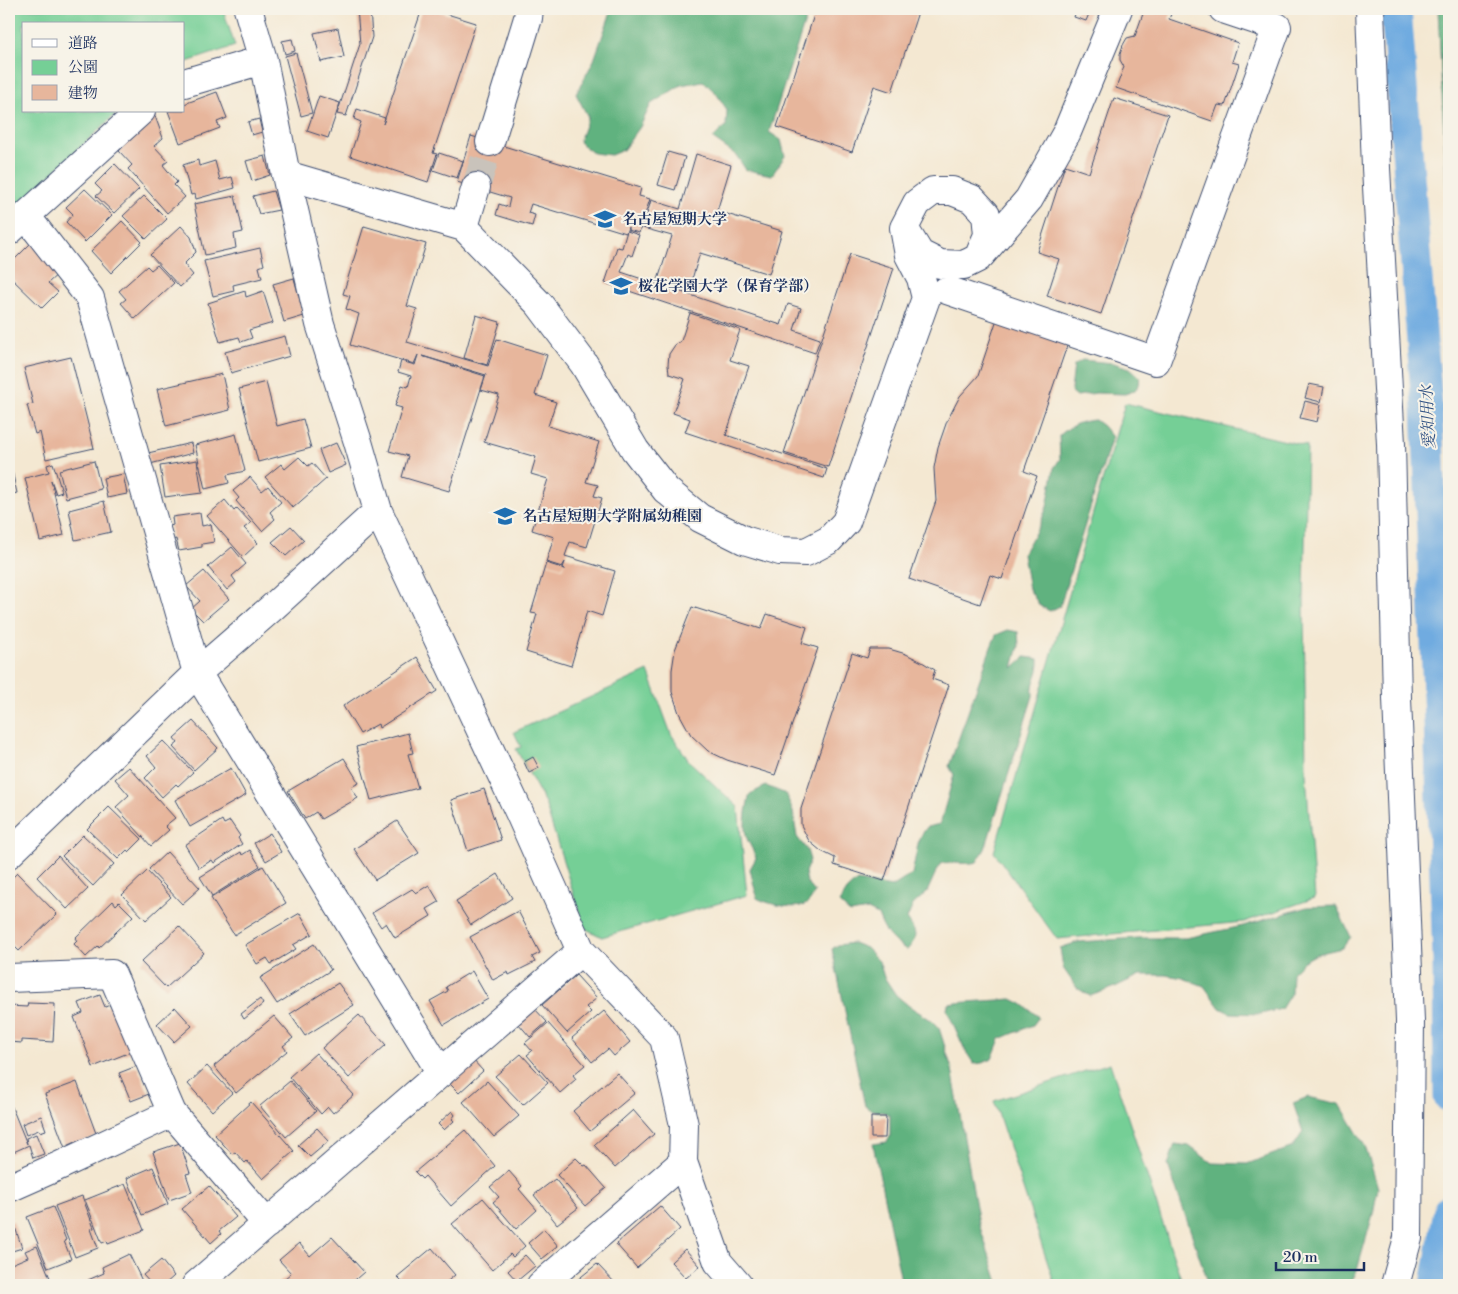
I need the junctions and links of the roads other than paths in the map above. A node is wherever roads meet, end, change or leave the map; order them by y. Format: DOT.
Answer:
graph roads {
  1 [pos="248,9"];
  2 [pos="529,9"];
  3 [pos="1118,9"];
  4 [pos="1222,9"];
  5 [pos="1370,9"];
  6 [pos="262,60"];
  7 [pos="185,82"];
  8 [pos="141,112"];
  9 [pos="490,142"];
  10 [pos="286,175"];
  11 [pos="476,187"];
  12 [pos="17,224"];
  13 [pos="464,226"];
  14 [pos="904,228"];
  15 [pos="978,258"];
  16 [pos="936,294"];
  17 [pos="378,511"];
  18 [pos="197,673"];
  19 [pos="10,845"];
  20 [pos="581,951"];
  21 [pos="9,978"];
  22 [pos="441,1073"];
  23 [pos="172,1113"];
  24 [pos="683,1162"];
  25 [pos="9,1188"];
  26 [pos="267,1224"];
  27 [pos="196,1285"];
  28 [pos="541,1285"];
  29 [pos="738,1285"];
  30 [pos="1395,1285"];
  1 -- 6 [label="street"];
  2 -- 9 [label="street"];
  3 -- 15 [label="street"];
  4 -- 16 [label="street"];
  5 -- 30 [label="street"];
  6 -- 7 [label="street"];
  6 -- 10 [label="street"];
  8 -- 12 [label="street"];
  10 -- 13 [label="street"];
  10 -- 17 [label="street"];
  11 -- 13 [label="street"];
  12 -- 18 [label="street"];
  13 -- 16 [label="street"];
  14 -- 15 [label="street"];
  14 -- 15 [label="street"];
  14 -- 16 [label="street"];
  15 -- 16 [label="street"];
  17 -- 18 [label="street"];
  17 -- 20 [label="street"];
  18 -- 19 [label="street"];
  18 -- 22 [label="street"];
  20 -- 22 [label="street"];
  20 -- 24 [label="street"];
  21 -- 23 [label="street"];
  22 -- 26 [label="street"];
  23 -- 25 [label="street"];
  23 -- 26 [label="street"];
  24 -- 28 [label="street"];
  24 -- 29 [label="street"];
  26 -- 27 [label="street"];
}
